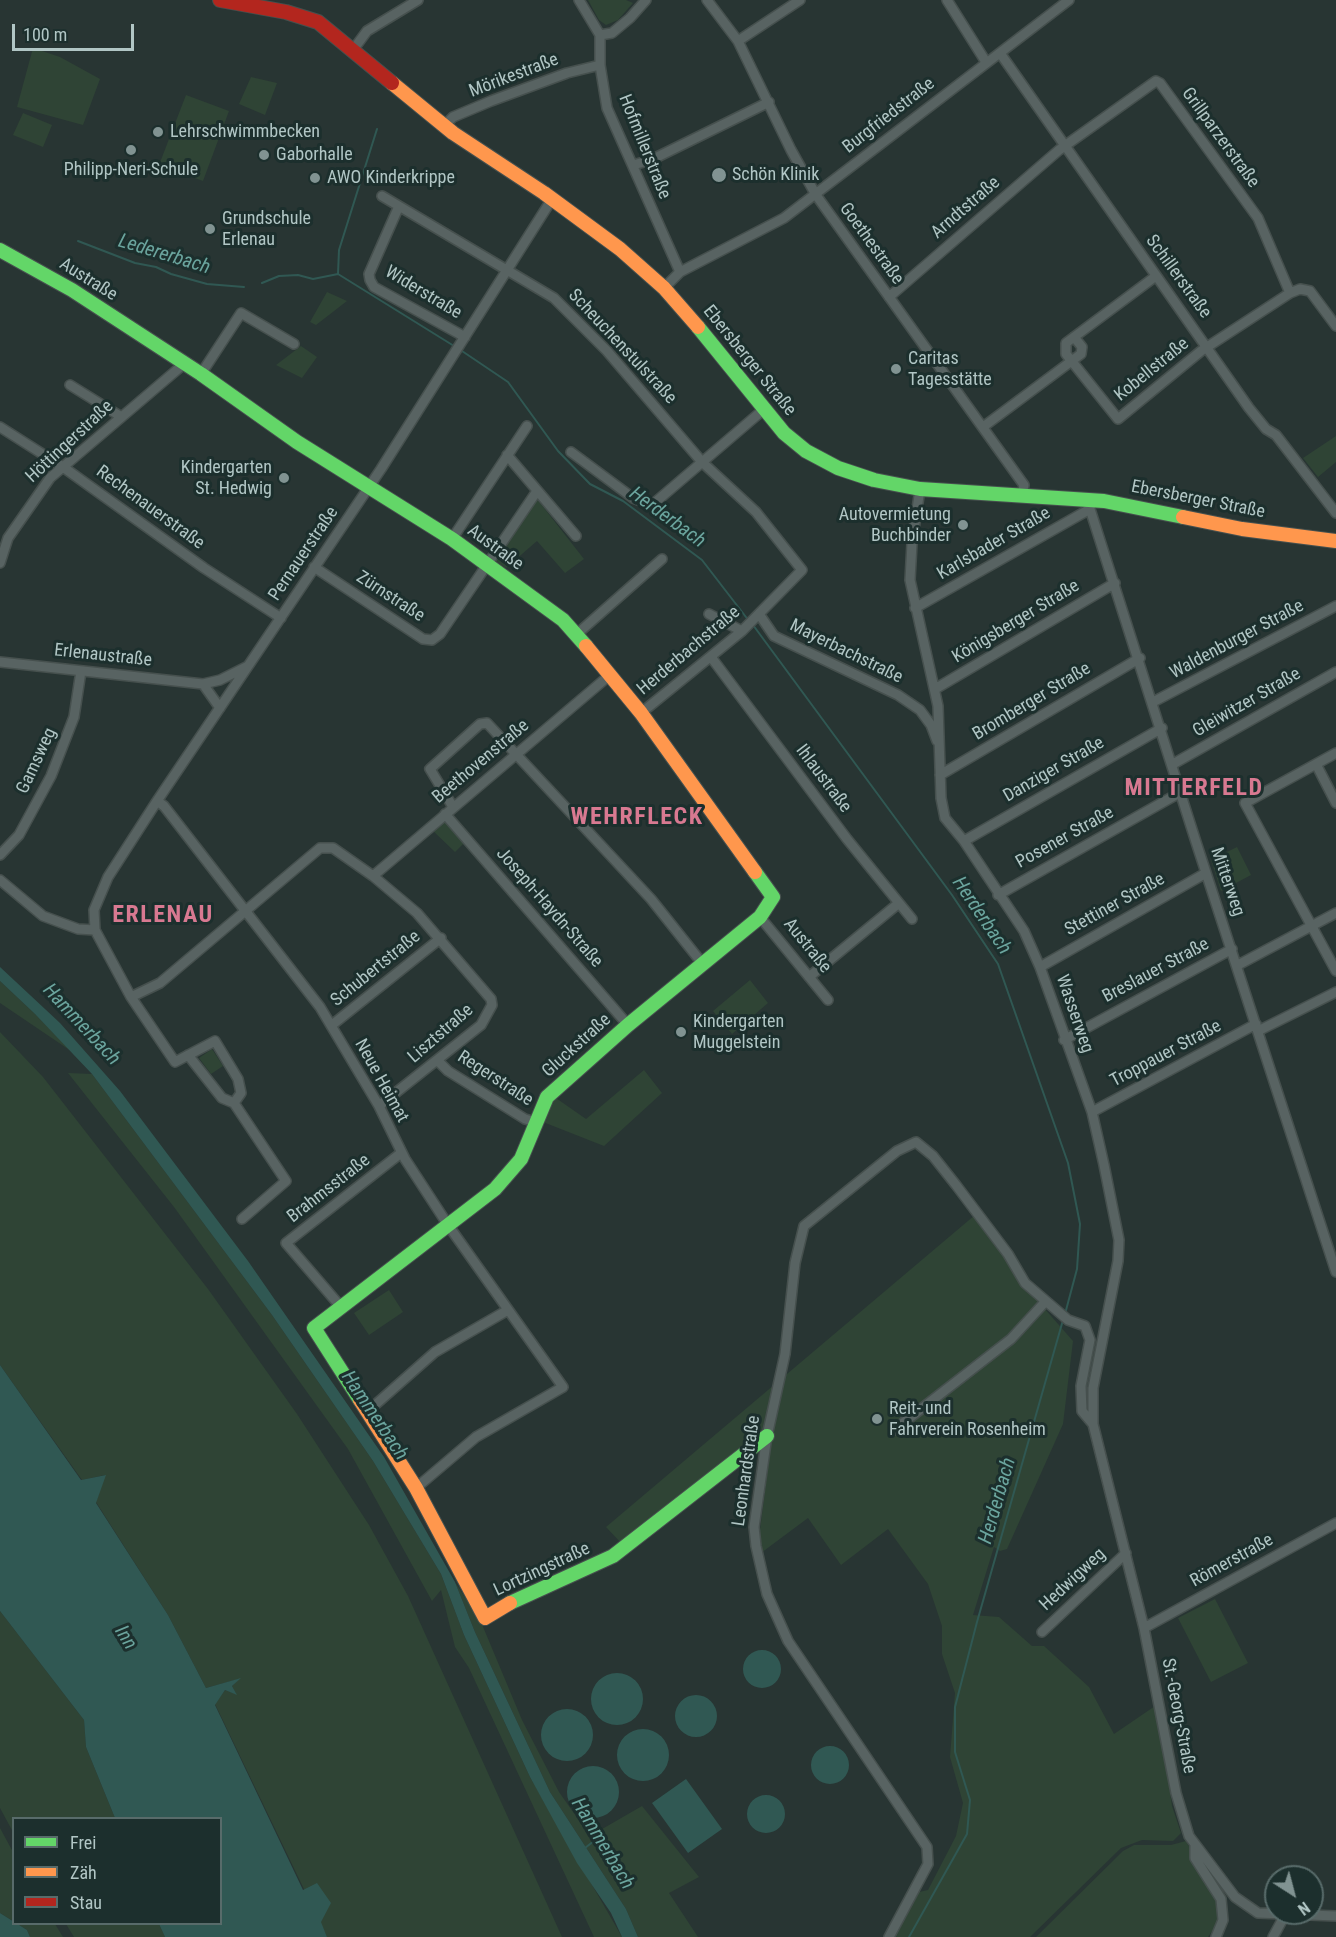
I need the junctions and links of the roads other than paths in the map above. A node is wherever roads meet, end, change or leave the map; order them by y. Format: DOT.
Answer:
graph roads {
  1 [pos="220,0"];
  2 [pos="418,0"];
  3 [pos="579,0"];
  4 [pos="646,0"];
  5 [pos="707,0"];
  6 [pos="800,0"];
  7 [pos="947,0"];
  8 [pos="1069,0"];
  9 [pos="600,35"];
  10 [pos="738,41"];
  11 [pos="353,50"];
  12 [pos="1000,53"];
  13 [pos="986,62"];
  14 [pos="600,65"];
  15 [pos="769,102"];
  16 [pos="444,126"];
  17 [pos="1066,144"];
  18 [pos="633,165"];
  19 [pos="816,195"];
  20 [pos="382,196"];
  21 [pos="552,199"];
  22 [pos="399,206"];
  23 [pos="0,250"];
  24 [pos="507,270"];
  25 [pos="680,272"];
  26 [pos="1156,276"];
  27 [pos="664,288"];
  28 [pos="1290,293"];
  29 [pos="889,297"];
  30 [pos="1336,326"];
  31 [pos="464,339"];
  32 [pos="294,344"];
  33 [pos="1207,346"];
  34 [pos="1072,362"];
  35 [pos="184,363"];
  36 [pos="201,374"];
  37 [pos="70,385"];
  38 [pos="763,410"];
  39 [pos="120,416"];
  40 [pos="527,426"];
  41 [pos="0,427"];
  42 [pos="983,427"];
  43 [pos="571,452"];
  44 [pos="507,455"];
  45 [pos="702,462"];
  46 [pos="63,467"];
  47 [pos="368,488"];
  48 [pos="920,489"];
  49 [pos="537,491"];
  50 [pos="1022,496"];
  51 [pos="1091,505"];
  52 [pos="1336,513"];
  53 [pos="576,536"];
  54 [pos="452,539"];
  55 [pos="1336,541"];
  56 [pos="662,559"];
  57 [pos="0,563"];
  58 [pos="486,565"];
  59 [pos="314,567"];
  60 [pos="1115,583"];
  61 [pos="1336,606"];
  62 [pos="915,608"];
  63 [pos="709,614"];
  64 [pos="758,614"];
  65 [pos="280,618"];
  66 [pos="742,631"];
  67 [pos="577,634"];
  68 [pos="711,657"];
  69 [pos="1140,658"];
  70 [pos="0,662"];
  71 [pos="248,666"];
  72 [pos="81,671"];
  73 [pos="1336,672"];
  74 [pos="611,674"];
  75 [pos="203,684"];
  76 [pos="934,689"];
  77 [pos="1153,702"];
  78 [pos="220,708"];
  79 [pos="641,713"];
  80 [pos="1162,728"];
  81 [pos="940,748"];
  82 [pos="1336,753"];
  83 [pos="516,754"];
  84 [pos="1173,764"];
  85 [pos="1316,764"];
  86 [pos="940,776"];
  87 [pos="1181,792"];
  88 [pos="157,801"];
  89 [pos="1336,803"];
  90 [pos="449,811"];
  91 [pos="964,841"];
  92 [pos="0,855"];
  93 [pos="1206,873"];
  94 [pos="373,876"];
  95 [pos="0,880"];
  96 [pos="998,895"];
  97 [pos="899,903"];
  98 [pos="246,912"];
  99 [pos="1336,913"];
  100 [pos="760,917"];
  101 [pos="912,919"];
  102 [pos="1311,926"];
  103 [pos="95,930"];
  104 [pos="441,938"];
  105 [pos="1232,949"];
  106 [pos="702,963"];
  107 [pos="1238,965"];
  108 [pos="1040,967"];
  109 [pos="1336,971"];
  110 [pos="809,977"];
  111 [pos="1336,992"];
  112 [pos="131,997"];
  113 [pos="828,1000"];
  114 [pos="627,1024"];
  115 [pos="332,1025"];
  116 [pos="1257,1027"];
  117 [pos="1065,1040"];
  118 [pos="188,1055"];
  119 [pos="438,1061"];
  120 [pos="234,1103"];
  121 [pos="380,1106"];
  122 [pos="1092,1112"];
  123 [pos="536,1122"];
  124 [pos="401,1153"];
  125 [pos="242,1219"];
  126 [pos="448,1225"];
  127 [pos="1336,1272"];
  128 [pos="1045,1302"];
  129 [pos="341,1307"];
  130 [pos="508,1310"];
  131 [pos="314,1328"];
  132 [pos="367,1412"];
  133 [pos="1093,1424"];
  134 [pos="894,1430"];
  135 [pos="767,1436"];
  136 [pos="416,1488"];
  137 [pos="1336,1523"];
  138 [pos="1126,1553"];
  139 [pos="1144,1628"];
  140 [pos="1042,1632"];
  141 [pos="1195,1843"];
  142 [pos="1264,1913"];
  143 [pos="889,1937"];
  144 [pos="1216,1937"];
  1 -- 11 [label="street, Ebersberger Straße"];
  2 -- 11 [label="street"];
  3 -- 9 [label="street"];
  4 -- 9 [label="street"];
  5 -- 10 [label="street, Goethestraße"];
  6 -- 10 [label="street"];
  7 -- 13 [label="street"];
  8 -- 12 [label="street, Burgfriedstraße"];
  9 -- 14 [label="street, Hofmillerstraße"];
  10 -- 15 [label="street, Goethestraße"];
  11 -- 16 [label="street, Ebersberger Straße"];
  12 -- 13 [label="street, Burgfriedstraße"];
  12 -- 17 [label="street, Schillerstraße"];
  13 -- 19 [label="street, Burgfriedstraße"];
  14 -- 16 [label="street, Mörikestraße"];
  14 -- 18 [label="street, Hofmillerstraße"];
  15 -- 18 [label="street"];
  15 -- 19 [label="street, Goethestraße"];
  16 -- 21 [label="street, Ebersberger Straße"];
  17 -- 26 [label="street, Schillerstraße"];
  17 -- 28 [label="street, Grillparzerstraße"];
  17 -- 29 [label="street, Arndtstraße"];
  18 -- 25 [label="street, Hofmillerstraße"];
  19 -- 25 [label="street, Burgfriedstraße"];
  19 -- 29 [label="street, Goethestraße"];
  20 -- 22 [label="street, Scheuchenstulstraße"];
  21 -- 24 [label="street, Pernauerstraße"];
  21 -- 27 [label="street, Ebersberger Straße"];
  22 -- 24 [label="street, Scheuchenstulstraße"];
  22 -- 31 [label="street, Widerstraße"];
  23 -- 35 [label="street, Austraße"];
  24 -- 31 [label="street, Pernauerstraße"];
  24 -- 45 [label="street, Scheuchenstulstraße"];
  25 -- 27 [label="street, Burgfriedstraße"];
  26 -- 33 [label="street, Schillerstraße"];
  26 -- 34 [label="street"];
  27 -- 38 [label="street, Ebersberger Straße"];
  28 -- 30 [label="street"];
  28 -- 33 [label="street"];
  29 -- 42 [label="street, Goethestraße"];
  31 -- 47 [label="street, Pernauerstraße"];
  32 -- 36 [label="street"];
  33 -- 34 [label="street, Kobellstraße"];
  33 -- 52 [label="street, Schillerstraße"];
  34 -- 42 [label="street"];
  35 -- 36 [label="street, Austraße"];
  35 -- 39 [label="street, Höttingerstraße"];
  36 -- 47 [label="street, Austraße"];
  37 -- 39 [label="street"];
  38 -- 45 [label="street"];
  38 -- 48 [label="street, Ebersberger Straße"];
  39 -- 46 [label="street, Höttingerstraße"];
  40 -- 44 [label="street"];
  41 -- 46 [label="street, Rechenauerstraße"];
  42 -- 50 [label="street, Goethestraße"];
  43 -- 45 [label="street"];
  44 -- 49 [label="street"];
  44 -- 54 [label="street"];
  45 -- 64 [label="street"];
  46 -- 57 [label="street, Höttingerstraße"];
  46 -- 65 [label="street, Rechenauerstraße"];
  47 -- 54 [label="street, Austraße"];
  47 -- 59 [label="street, Pernauerstraße"];
  48 -- 50 [label="street, Ebersberger Straße"];
  48 -- 62 [label="street, Wasserweg"];
  49 -- 53 [label="street"];
  49 -- 58 [label="street"];
  50 -- 51 [label="street, Ebersberger Straße"];
  51 -- 55 [label="street, Ebersberger Straße"];
  51 -- 60 [label="street, Mitterweg"];
  51 -- 62 [label="street, Karlsbader Straße"];
  54 -- 58 [label="street, Austraße"];
  56 -- 67 [label="street"];
  58 -- 59 [label="street, Zürnstraße"];
  58 -- 67 [label="street, Austraße"];
  59 -- 65 [label="street, Pernauerstraße"];
  60 -- 69 [label="street, Mitterweg"];
  60 -- 76 [label="street, Königsberger Straße"];
  61 -- 77 [label="street, Waldenburger Straße"];
  62 -- 76 [label="street, Wasserweg"];
  63 -- 66 [label="street"];
  64 -- 66 [label="street, Herderbachstraße"];
  64 -- 81 [label="street, Mayerbachstraße"];
  65 -- 71 [label="street, Pernauerstraße"];
  66 -- 68 [label="street, Herderbachstraße"];
  67 -- 74 [label="street, Austraße"];
  68 -- 79 [label="street, Herderbachstraße"];
  68 -- 97 [label="street, Ihlaustraße"];
  69 -- 77 [label="street, Mitterweg"];
  69 -- 86 [label="street, Bromberger Straße"];
  70 -- 72 [label="street, Erlenaustraße"];
  71 -- 75 [label="street, Erlenaustraße"];
  71 -- 78 [label="street, Pernauerstraße"];
  72 -- 75 [label="street, Erlenaustraße"];
  72 -- 92 [label="street, Gamsweg"];
  73 -- 84 [label="street, Gleiwitzer Straße"];
  74 -- 79 [label="street, Austraße"];
  74 -- 83 [label="street, Beethovenstraße"];
  75 -- 78 [label="street"];
  76 -- 81 [label="street, Wasserweg"];
  77 -- 80 [label="street, Mitterweg"];
  78 -- 88 [label="street, Pernauerstraße"];
  79 -- 100 [label="street, Austraße"];
  80 -- 84 [label="street, Mitterweg"];
  80 -- 91 [label="street, Danziger Straße"];
  81 -- 86 [label="street, Wasserweg"];
  82 -- 85 [label="street"];
  83 -- 90 [label="street, Beethovenstraße"];
  83 -- 90 [label="street, Joseph-Haydn-Straße"];
  83 -- 106 [label="street"];
  84 -- 87 [label="street, Mitterweg"];
  85 -- 89 [label="street"];
  85 -- 102 [label="street"];
  86 -- 91 [label="street, Wasserweg"];
  87 -- 93 [label="street, Mitterweg"];
  87 -- 96 [label="street, Posener Straße"];
  88 -- 98 [label="street, Neue Heimat"];
  88 -- 103 [label="street, Pernauerstraße"];
  90 -- 94 [label="street, Beethovenstraße"];
  90 -- 114 [label="street, Joseph-Haydn-Straße"];
  91 -- 96 [label="street, Wasserweg"];
  93 -- 105 [label="street, Mitterweg"];
  93 -- 108 [label="street, Stettiner Straße"];
  94 -- 98 [label="street"];
  94 -- 104 [label="street"];
  95 -- 103 [label="street"];
  96 -- 108 [label="street, Wasserweg"];
  97 -- 101 [label="street, Ihlaustraße"];
  97 -- 110 [label="street"];
  98 -- 112 [label="street"];
  98 -- 115 [label="street, Neue Heimat"];
  99 -- 102 [label="street"];
  100 -- 106 [label="street, Gluckstraße"];
  100 -- 110 [label="street, Austraße"];
  102 -- 107 [label="street"];
  102 -- 109 [label="street"];
  103 -- 112 [label="street"];
  104 -- 115 [label="street, Schubertstraße"];
  104 -- 119 [label="street, Lisztstraße"];
  105 -- 107 [label="street, Mitterweg"];
  105 -- 117 [label="street, Breslauer Straße"];
  106 -- 114 [label="street, Gluckstraße"];
  107 -- 116 [label="street, Mitterweg"];
  108 -- 117 [label="street, Wasserweg"];
  110 -- 113 [label="street, Austraße"];
  111 -- 116 [label="street, Troppauer Straße"];
  112 -- 118 [label="street"];
  114 -- 123 [label="street, Gluckstraße"];
  115 -- 121 [label="street, Neue Heimat"];
  116 -- 122 [label="street, Troppauer Straße"];
  116 -- 127 [label="street, Mitterweg"];
  117 -- 122 [label="street, Wasserweg"];
  118 -- 120 [label="street"];
  118 -- 120 [label="street"];
  119 -- 121 [label="street, Lisztstraße"];
  119 -- 123 [label="street, Regerstraße"];
  120 -- 125 [label="street"];
  121 -- 124 [label="street, Neue Heimat"];
  122 -- 133 [label="street, Wasserweg"];
  123 -- 126 [label="street, Gluckstraße"];
  124 -- 126 [label="street, Neue Heimat"];
  124 -- 129 [label="street, Brahmsstraße"];
  126 -- 129 [label="street, Gluckstraße"];
  126 -- 130 [label="street, Neue Heimat"];
  128 -- 133 [label="street"];
  128 -- 134 [label="street"];
  128 -- 135 [label="street, Leonhardstraße"];
  129 -- 131 [label="street, Gluckstraße"];
  130 -- 132 [label="street"];
  130 -- 136 [label="street, Neue Heimat"];
  131 -- 132 [label="street, Lortzingstraße"];
  132 -- 136 [label="street, Lortzingstraße"];
  133 -- 138 [label="street, St.-Georg-Straße"];
  135 -- 136 [label="street, Lortzingstraße"];
  135 -- 143 [label="street, Leonhardstraße"];
  137 -- 139 [label="street, Römerstraße"];
  138 -- 139 [label="street, St.-Georg-Straße"];
  138 -- 140 [label="street, Hedwigweg"];
  139 -- 141 [label="street, St.-Georg-Straße"];
  141 -- 142 [label="street, St.-Georg-Straße"];
  141 -- 144 [label="street"];
}
